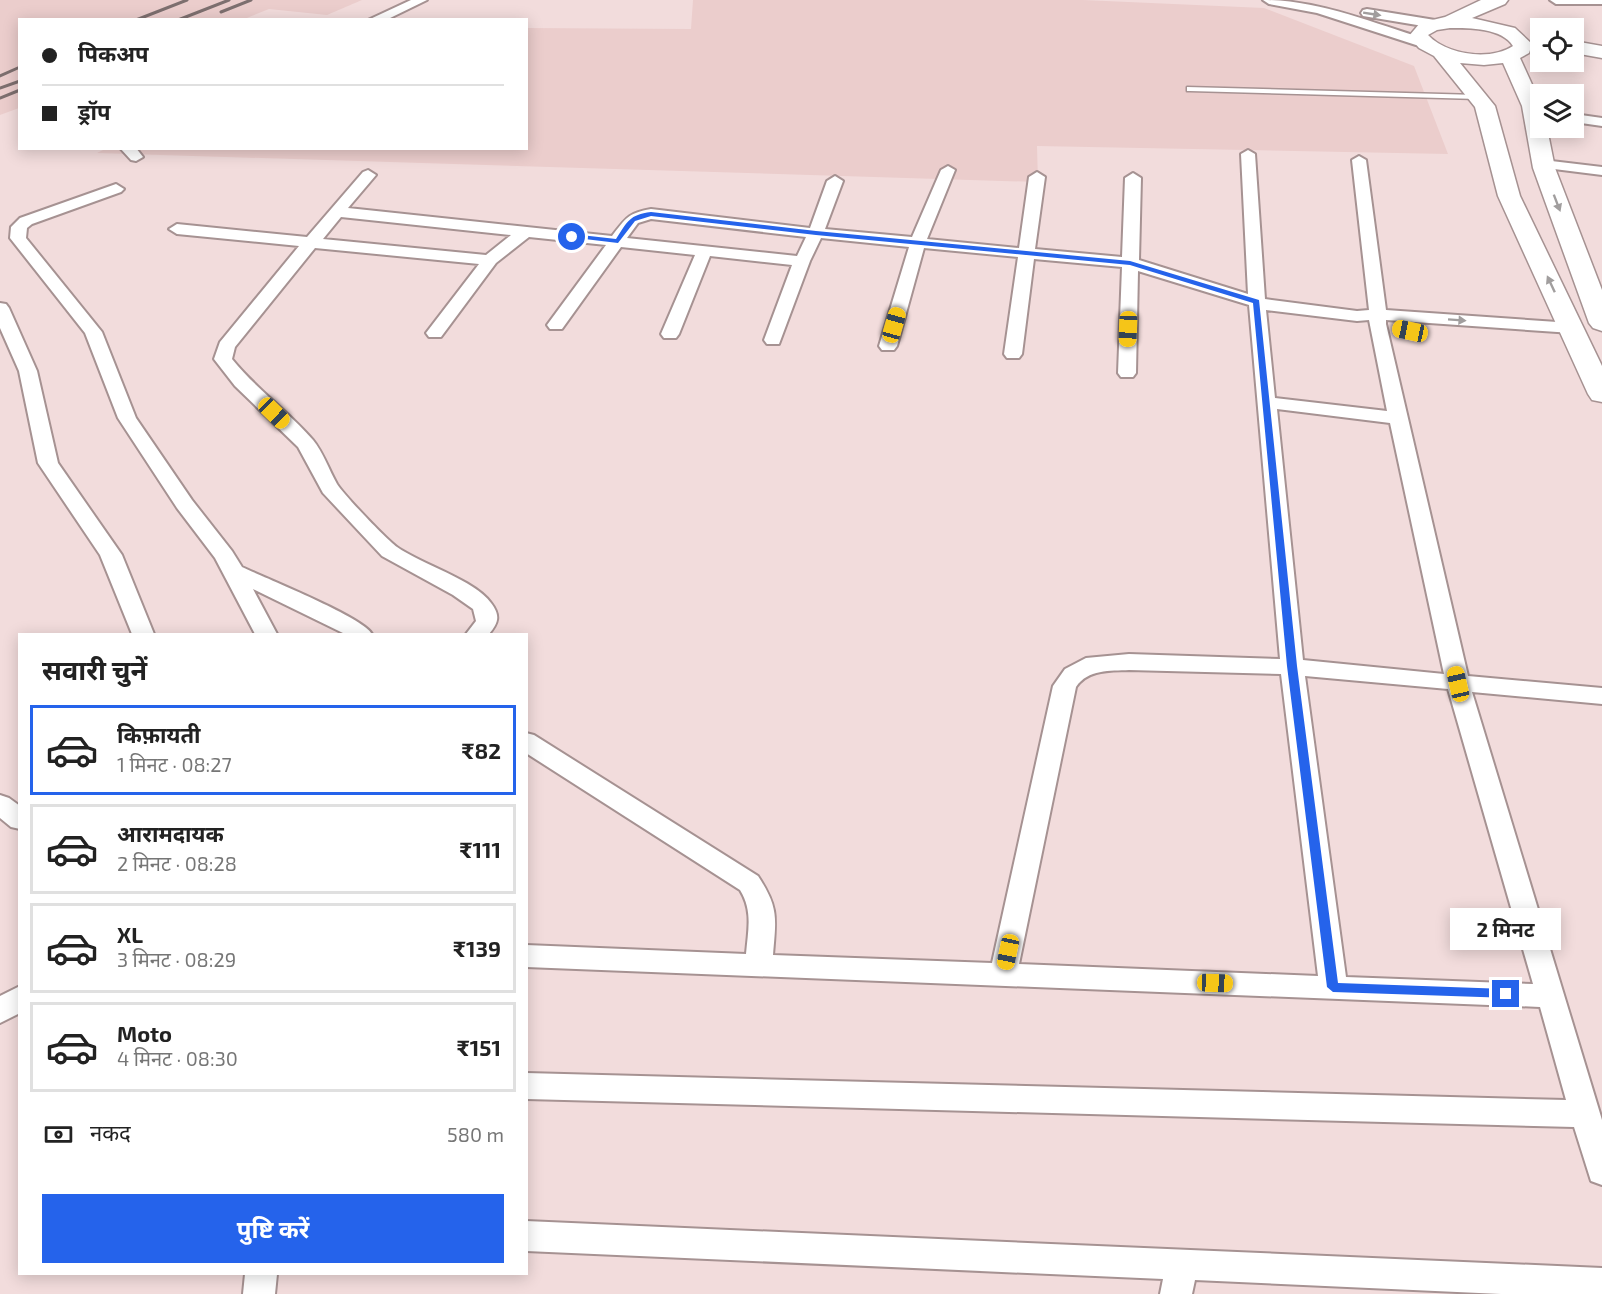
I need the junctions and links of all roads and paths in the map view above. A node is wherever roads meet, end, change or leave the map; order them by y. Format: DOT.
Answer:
graph roads {
  1 [pos="421,0"];
  2 [pos="1269,0"];
  3 [pos="1294,0"];
  4 [pos="1556,0"];
  5 [pos="1602,0"];
  6 [pos="1507,2"];
  7 [pos="379,18"];
  8 [pos="1442,23"];
  9 [pos="1520,42"];
  10 [pos="1431,47"];
  11 [pos="1584,49"];
  12 [pos="1602,52"];
  13 [pos="1584,56"];
  14 [pos="1602,59"];
  15 [pos="1530,84"];
  16 [pos="1190,89"];
  17 [pos="1478,97"];
  18 [pos="1584,119"];
  19 [pos="1602,122"];
  20 [pos="1540,138"];
  21 [pos="1248,154"];
  22 [pos="1359,160"];
  23 [pos="1543,164"];
  24 [pos="948,170"];
  25 [pos="1602,171"];
  26 [pos="368,175"];
  27 [pos="1037,177"];
  28 [pos="1133,178"];
  29 [pos="836,181"];
  30 [pos="116,189"];
  31 [pos="339,212"];
  32 [pos="177,229"];
  33 [pos="525,232"];
  34 [pos="816,233"];
  35 [pos="9,241"];
  36 [pos="618,241"];
  37 [pos="918,242"];
  38 [pos="310,243"];
  39 [pos="704,252"];
  40 [pos="1027,252"];
  41 [pos="490,260"];
  42 [pos="802,261"];
  43 [pos="1130,263"];
  44 [pos="1257,302"];
  45 [pos="0,308"];
  46 [pos="1370,318"];
  47 [pos="1602,323"];
  48 [pos="556,325"];
  49 [pos="435,333"];
  50 [pos="670,334"];
  51 [pos="1575,336"];
  52 [pos="773,340"];
  53 [pos="888,346"];
  54 [pos="1013,354"];
  55 [pos="1127,373"];
  56 [pos="1602,394"];
  57 [pos="1266,402"];
  58 [pos="1399,418"];
  59 [pos="232,571"];
  60 [pos="143,633"];
  61 [pos="266,633"];
  62 [pos="359,633"];
  63 [pos="478,633"];
  64 [pos="1292,666"];
  65 [pos="1458,684"];
  66 [pos="1602,696"];
  67 [pos="528,742"];
  68 [pos="0,804"];
  69 [pos="18,818"];
  70 [pos="528,956"];
  71 [pos="758,965"];
  72 [pos="1003,975"];
  73 [pos="1333,987"];
  74 [pos="1549,996"];
  75 [pos="18,998"];
  76 [pos="0,1011"];
  77 [pos="528,1086"];
  78 [pos="1585,1114"];
  79 [pos="1602,1171"];
  80 [pos="528,1236"];
  81 [pos="261,1275"];
  82 [pos="1179,1279"];
  83 [pos="1602,1282"];
  84 [pos="1418,1284"];
  85 [pos="259,1294"];
  1 -- 7 [label="street"];
  2 -- 10 [label="street"];
  3 -- 8 [label="street, one-way"];
  4 -- 5 [label="street"];
  6 -- 8 [label="street"];
  8 -- 9 [label="street"];
  8 -- 10 [label="street"];
  9 -- 10 [label="street"];
  9 -- 15 [label="street"];
  10 -- 17 [label="street"];
  11 -- 12 [label="street"];
  13 -- 14 [label="street"];
  16 -- 17 [label="lane"];
  51 -- 17 [label="street, one-way"];
  18 -- 19 [label="street"];
  20 -- 23 [label="street"];
  21 -- 44 [label="street"];
  22 -- 46 [label="street"];
  23 -- 25 [label="street"];
  23 -- 47 [label="street, one-way"];
  24 -- 37 [label="street"];
  26 -- 31 [label="street"];
  27 -- 40 [label="street"];
  28 -- 43 [label="street"];
  29 -- 34 [label="street"];
  30 -- 35 [label="street"];
  31 -- 33 [label="street"];
  31 -- 38 [label="street"];
  32 -- 38 [label="street"];
  33 -- 36 [label="street"];
  33 -- 41 [label="street"];
  34 -- 36 [label="street"];
  34 -- 37 [label="street"];
  34 -- 42 [label="street"];
  35 -- 59 [label="street"];
  36 -- 39 [label="street"];
  36 -- 48 [label="street"];
  37 -- 40 [label="street"];
  37 -- 53 [label="street"];
  38 -- 41 [label="street"];
  38 -- 63 [label="street"];
  39 -- 42 [label="street"];
  39 -- 50 [label="street"];
  40 -- 43 [label="street"];
  40 -- 54 [label="street"];
  41 -- 49 [label="street"];
  42 -- 52 [label="street"];
  43 -- 44 [label="street"];
  43 -- 55 [label="street"];
  44 -- 46 [label="street"];
  44 -- 57 [label="street"];
  45 -- 60 [label="street"];
  46 -- 51 [label="street"];
  46 -- 58 [label="street"];
  51 -- 56 [label="street"];
  57 -- 58 [label="street"];
  57 -- 64 [label="street"];
  58 -- 65 [label="street"];
  59 -- 61 [label="street"];
  59 -- 62 [label="street"];
  64 -- 65 [label="street"];
  64 -- 72 [label="street"];
  64 -- 73 [label="street"];
  65 -- 66 [label="street"];
  65 -- 74 [label="street"];
  67 -- 71 [label="street"];
  68 -- 69 [label="street"];
  70 -- 71 [label="street"];
  71 -- 72 [label="street"];
  72 -- 73 [label="street"];
  73 -- 74 [label="street"];
  74 -- 78 [label="street"];
  75 -- 76 [label="street"];
  77 -- 78 [label="street"];
  78 -- 79 [label="street"];
  80 -- 82 [label="street"];
  81 -- 85 [label="street"];
  82 -- 84 [label="street"];
  83 -- 84 [label="street"];
}
